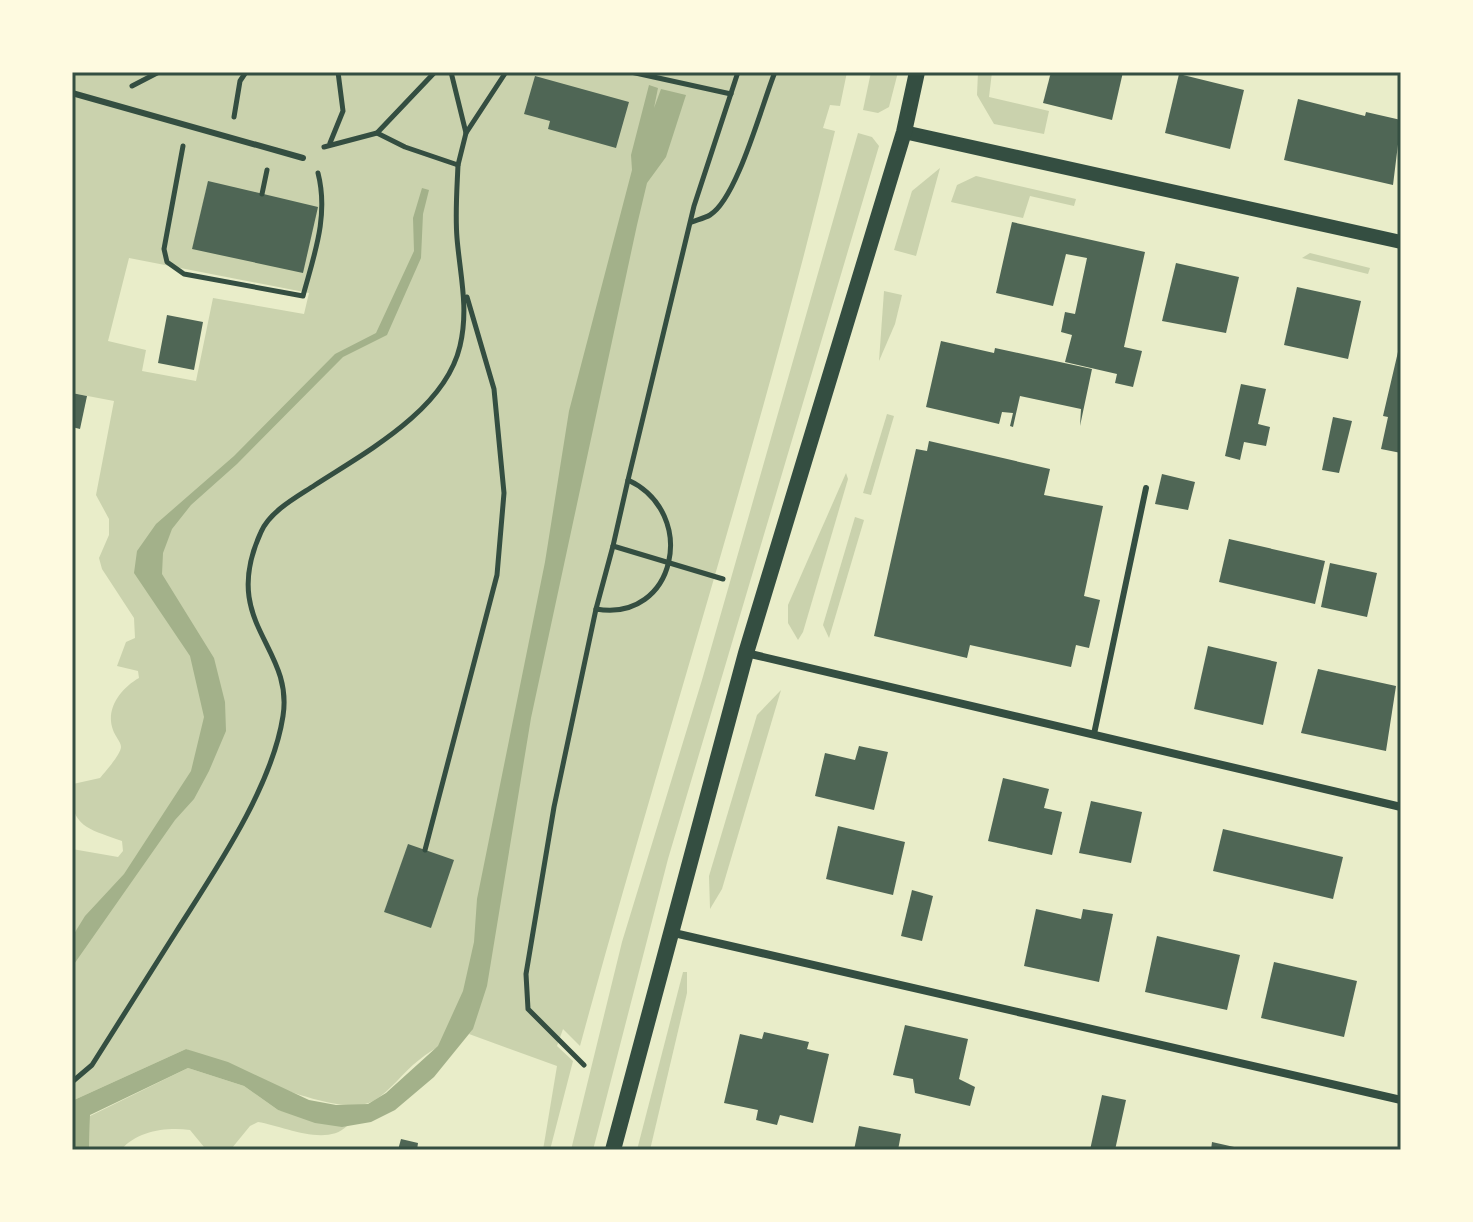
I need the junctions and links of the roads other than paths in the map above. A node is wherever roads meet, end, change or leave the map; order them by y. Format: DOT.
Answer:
graph roads {
  1 [pos="917,72"];
  2 [pos="72,93"];
  3 [pos="904,132"];
  4 [pos="306,157"];
  5 [pos="1401,242"];
  6 [pos="1146,488"];
  7 [pos="746,653"];
  8 [pos="1094,734"];
  9 [pos="1401,807"];
  10 [pos="674,933"];
  11 [pos="1401,1100"];
  12 [pos="613,1150"];
  1 -- 3 [label="main road"];
  2 -- 4 [label="lane"];
  3 -- 5 [label="street"];
  3 -- 7 [label="main road"];
  6 -- 8 [label="lane"];
  7 -- 8 [label="street"];
  7 -- 10 [label="main road"];
  8 -- 9 [label="street"];
  10 -- 11 [label="street"];
  10 -- 12 [label="main road"];
}
